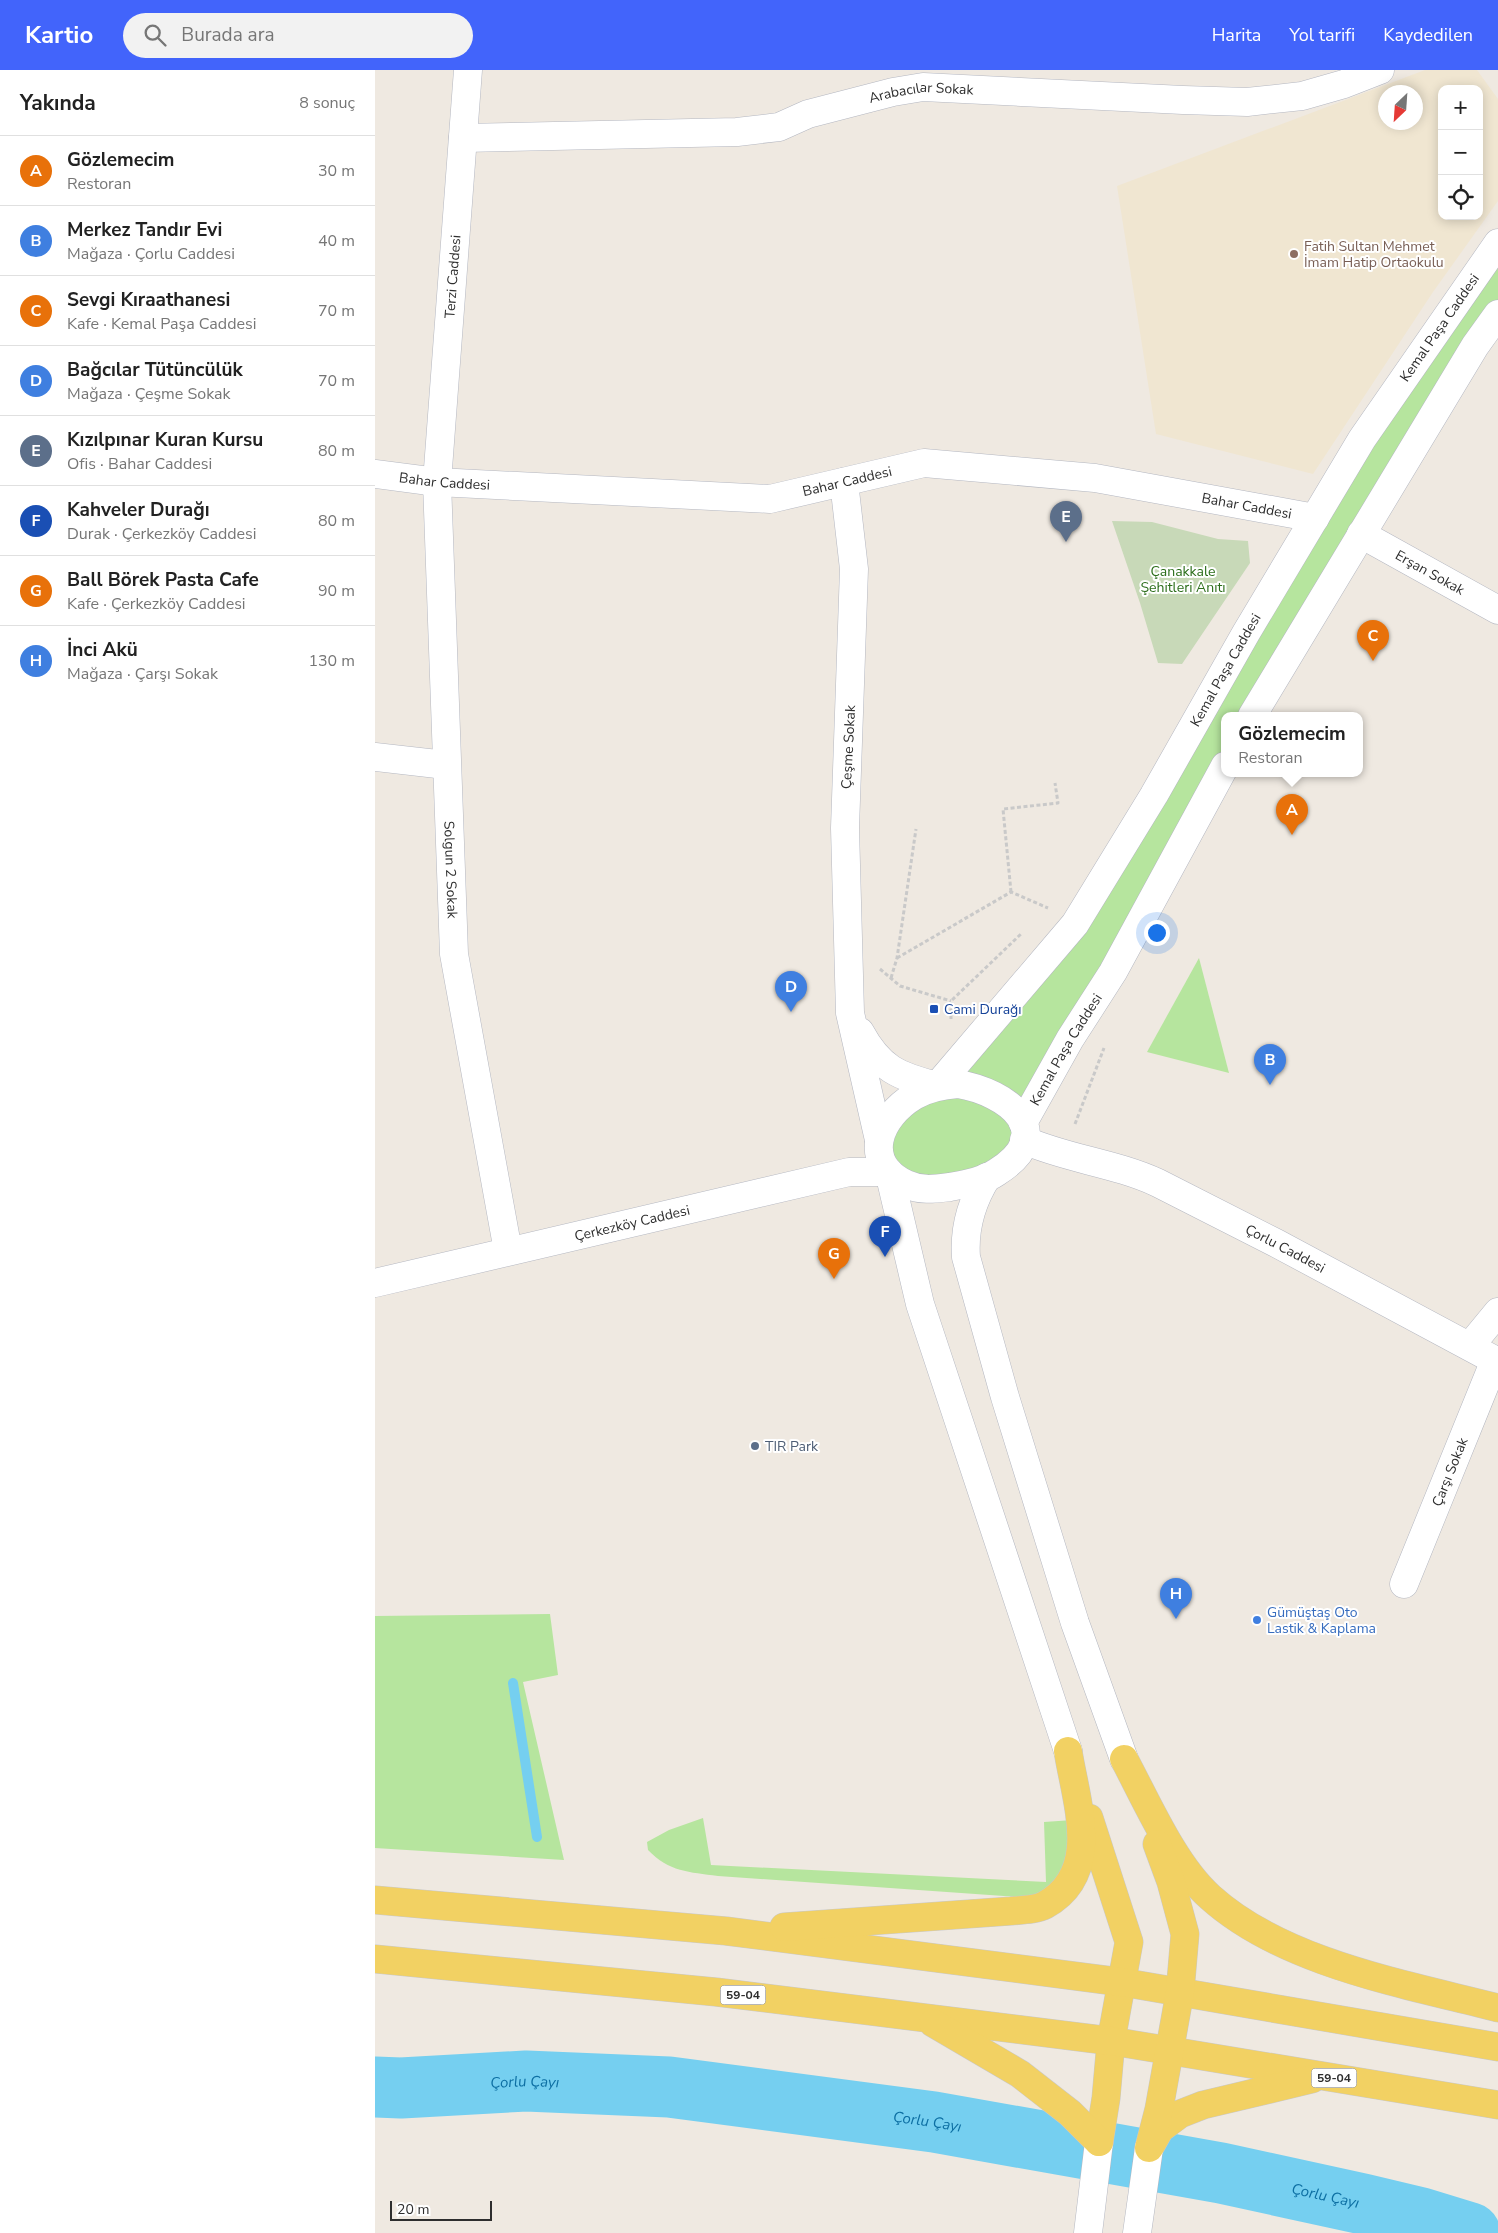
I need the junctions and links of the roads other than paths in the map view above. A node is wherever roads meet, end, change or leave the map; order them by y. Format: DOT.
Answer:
graph roads {
  1 [pos="468,70"];
  2 [pos="1380,70"];
  3 [pos="463,138"];
  4 [pos="1498,242"];
  5 [pos="1498,314"];
  6 [pos="375,474"];
  7 [pos="437,482"];
  8 [pos="844,482"];
  9 [pos="1315,518"];
  10 [pos="1361,534"];
  11 [pos="1498,610"];
  12 [pos="1254,712"];
  13 [pos="375,758"];
  14 [pos="446,765"];
  15 [pos="1221,773"];
  16 [pos="850,1013"];
  17 [pos="937,1086"];
  18 [pos="1020,1140"];
  19 [pos="878,1143"];
  20 [pos="849,1172"];
  21 [pos="889,1172"];
  22 [pos="987,1177"];
  23 [pos="508,1251"];
  24 [pos="375,1283"];
  25 [pos="1498,1312"];
  26 [pos="1470,1346"];
  27 [pos="1496,1361"];
  28 [pos="1404,1584"];
  29 [pos="1067,1751"];
  30 [pos="1124,1759"];
  31 [pos="375,1900"];
  32 [pos="726,1931"];
  33 [pos="375,1959"];
  34 [pos="1121,1982"];
  35 [pos="1180,1992"];
  36 [pos="1498,2008"];
  37 [pos="927,2019"];
  38 [pos="1111,2041"];
  39 [pos="1498,2047"];
  40 [pos="1170,2051"];
  41 [pos="1324,2076"];
  42 [pos="1498,2105"];
  43 [pos="1099,2142"];
  44 [pos="1149,2148"];
  45 [pos="1088,2233"];
  46 [pos="1137,2233"];
  1 -- 3 [label="main road, Terzi Caddesi"];
  2 -- 3 [label="main road, Arabacılar Sokak"];
  3 -- 7 [label="main road, Terzi Caddesi"];
  4 -- 9 [label="main road, Kemal Paşa Caddesi"];
  5 -- 10 [label="main road"];
  6 -- 7 [label="main road, Bahar Caddesi"];
  7 -- 8 [label="main road, Bahar Caddesi"];
  7 -- 14 [label="main road, Solgun 2 Sokak"];
  8 -- 9 [label="main road, Bahar Caddesi"];
  8 -- 16 [label="main road, Çeşme Sokak"];
  9 -- 17 [label="main road, Kemal Paşa Caddesi"];
  10 -- 11 [label="main road, Erşan Sokak"];
  10 -- 12 [label="main road"];
  13 -- 14 [label="main road"];
  14 -- 23 [label="main road, Solgun 2 Sokak"];
  15 -- 18 [label="main road, Kemal Paşa Caddesi"];
  16 -- 17 [label="main road"];
  16 -- 19 [label="main road, Çeşme Sokak"];
  17 -- 18 [label="main road"];
  17 -- 19 [label="main road"];
  18 -- 22 [label="main road"];
  18 -- 26 [label="main road, Çorlu Caddesi"];
  19 -- 20 [label="main road"];
  19 -- 21 [label="main road"];
  20 -- 21 [label="main road, Çerkezköy Caddesi"];
  20 -- 23 [label="main road, Çerkezköy Caddesi"];
  21 -- 22 [label="main road"];
  21 -- 29 [label="main road"];
  22 -- 30 [label="main road"];
  23 -- 24 [label="main road, Çerkezköy Caddesi"];
  25 -- 26 [label="main road"];
  26 -- 27 [label="main road, Çorlu Caddesi"];
  27 -- 28 [label="main road, Çarşı Sokak"];
  29 -- 32 [label="main road"];
  29 -- 34 [label="main road"];
  30 -- 35 [label="main road"];
  30 -- 36 [label="main road"];
  31 -- 32 [label="main road"];
  32 -- 34 [label="main road"];
  33 -- 37 [label="main road, 59-04 / 59-04"];
  34 -- 35 [label="main road"];
  34 -- 38 [label="main road"];
  35 -- 39 [label="main road"];
  35 -- 40 [label="main road"];
  37 -- 38 [label="main road, 59-04 / 59-04"];
  37 -- 43 [label="main road"];
  38 -- 40 [label="main road, 59-04 / 59-04"];
  38 -- 43 [label="main road"];
  40 -- 41 [label="main road, 59-04 / 59-04"];
  40 -- 44 [label="main road"];
  41 -- 42 [label="main road, 59-04 / 59-04"];
  41 -- 44 [label="main road"];
  43 -- 45 [label="main road"];
  44 -- 46 [label="main road"];
}
